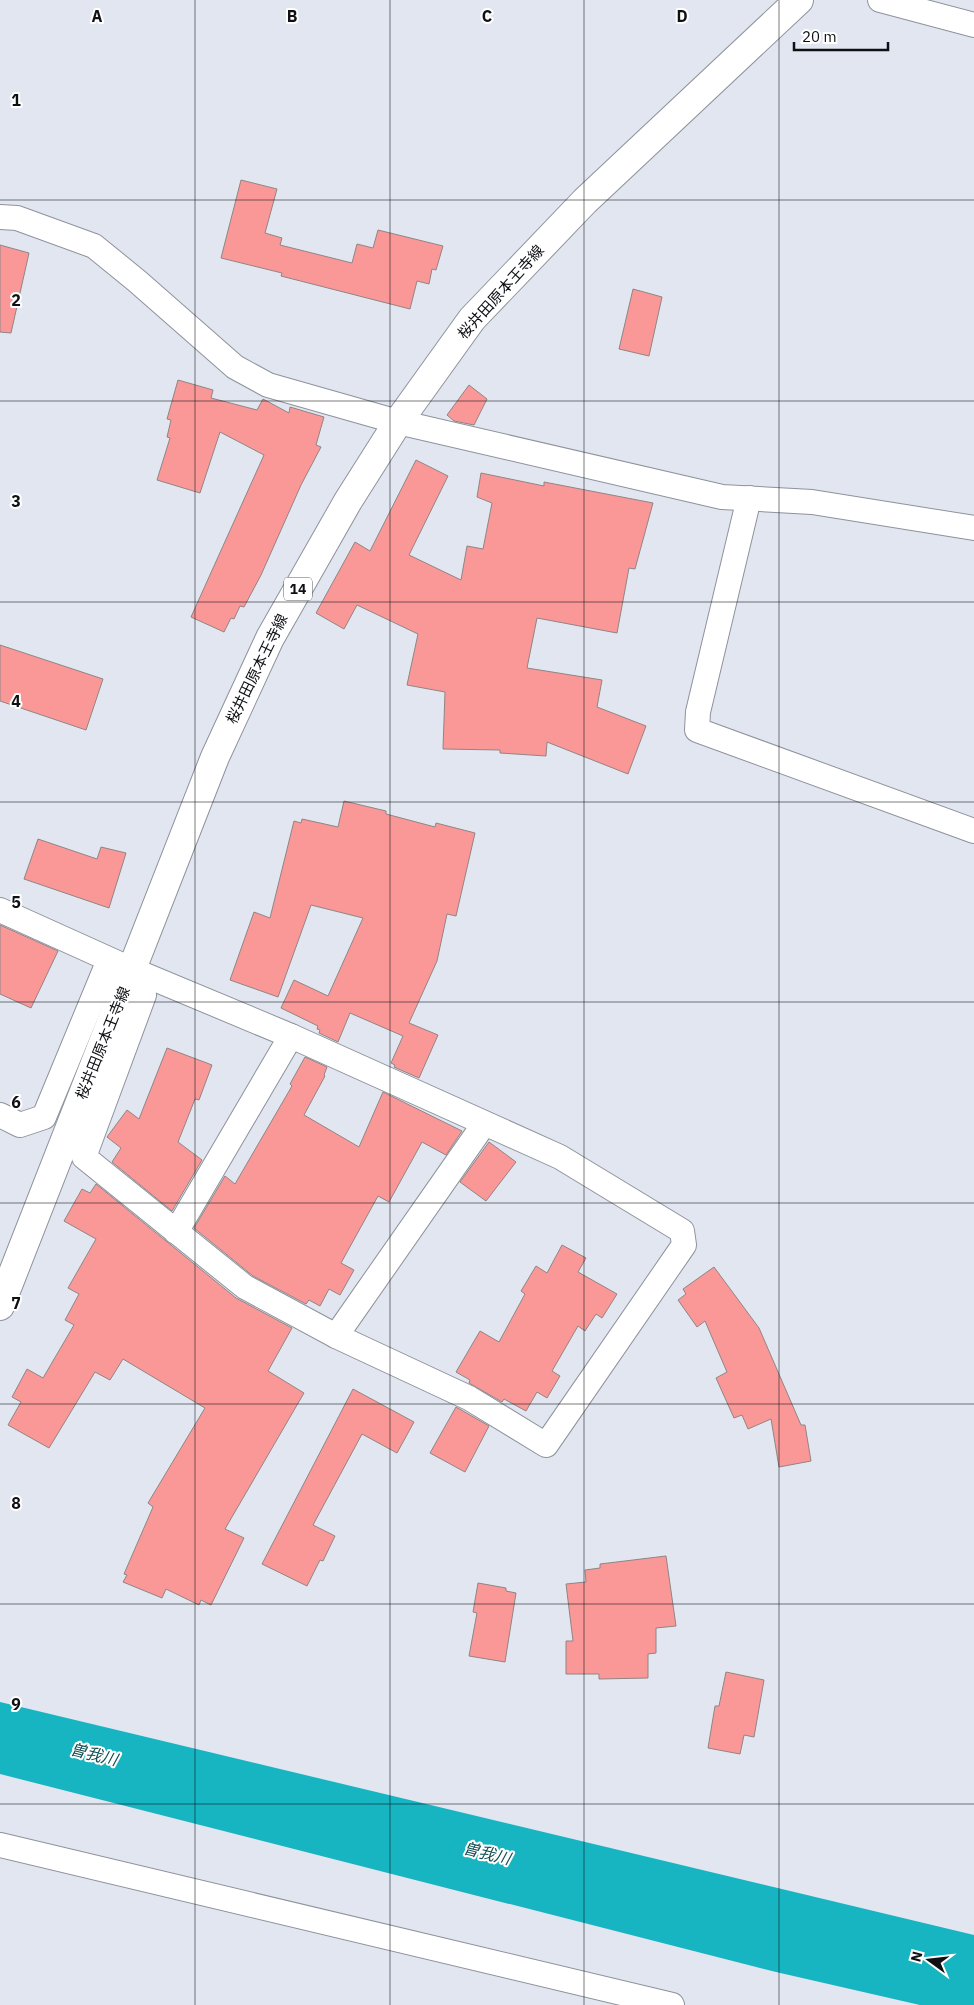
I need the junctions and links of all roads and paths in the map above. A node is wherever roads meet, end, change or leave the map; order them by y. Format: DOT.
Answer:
graph roads {
  1 [pos="799,0"];
  2 [pos="880,0"];
  3 [pos="974,25"];
  4 [pos="0,217"];
  5 [pos="398,422"];
  6 [pos="749,498"];
  7 [pos="974,528"];
  8 [pos="974,831"];
  9 [pos="0,910"];
  10 [pos="121,965"];
  11 [pos="291,1036"];
  12 [pos="0,1115"];
  13 [pos="484,1124"];
  14 [pos="176,1232"];
  15 [pos="0,1306"];
  16 [pos="336,1336"];
  17 [pos="0,1845"];
  18 [pos="672,2005"];
  1 -- 5 [label="main road, 桜井田原本王寺線 / 14"];
  2 -- 3 [label="street"];
  4 -- 5 [label="street"];
  5 -- 6 [label="street"];
  5 -- 10 [label="main road, 桜井田原本王寺線 / 14"];
  6 -- 7 [label="street"];
  6 -- 8 [label="street"];
  9 -- 10 [label="street"];
  10 -- 11 [label="street"];
  10 -- 12 [label="street"];
  10 -- 14 [label="street"];
  10 -- 15 [label="main road, 桜井田原本王寺線 / 14"];
  11 -- 13 [label="street"];
  11 -- 14 [label="street"];
  13 -- 16 [label="street"];
  13 -- 16 [label="street"];
  14 -- 16 [label="street"];
  17 -- 18 [label="street"];
}
